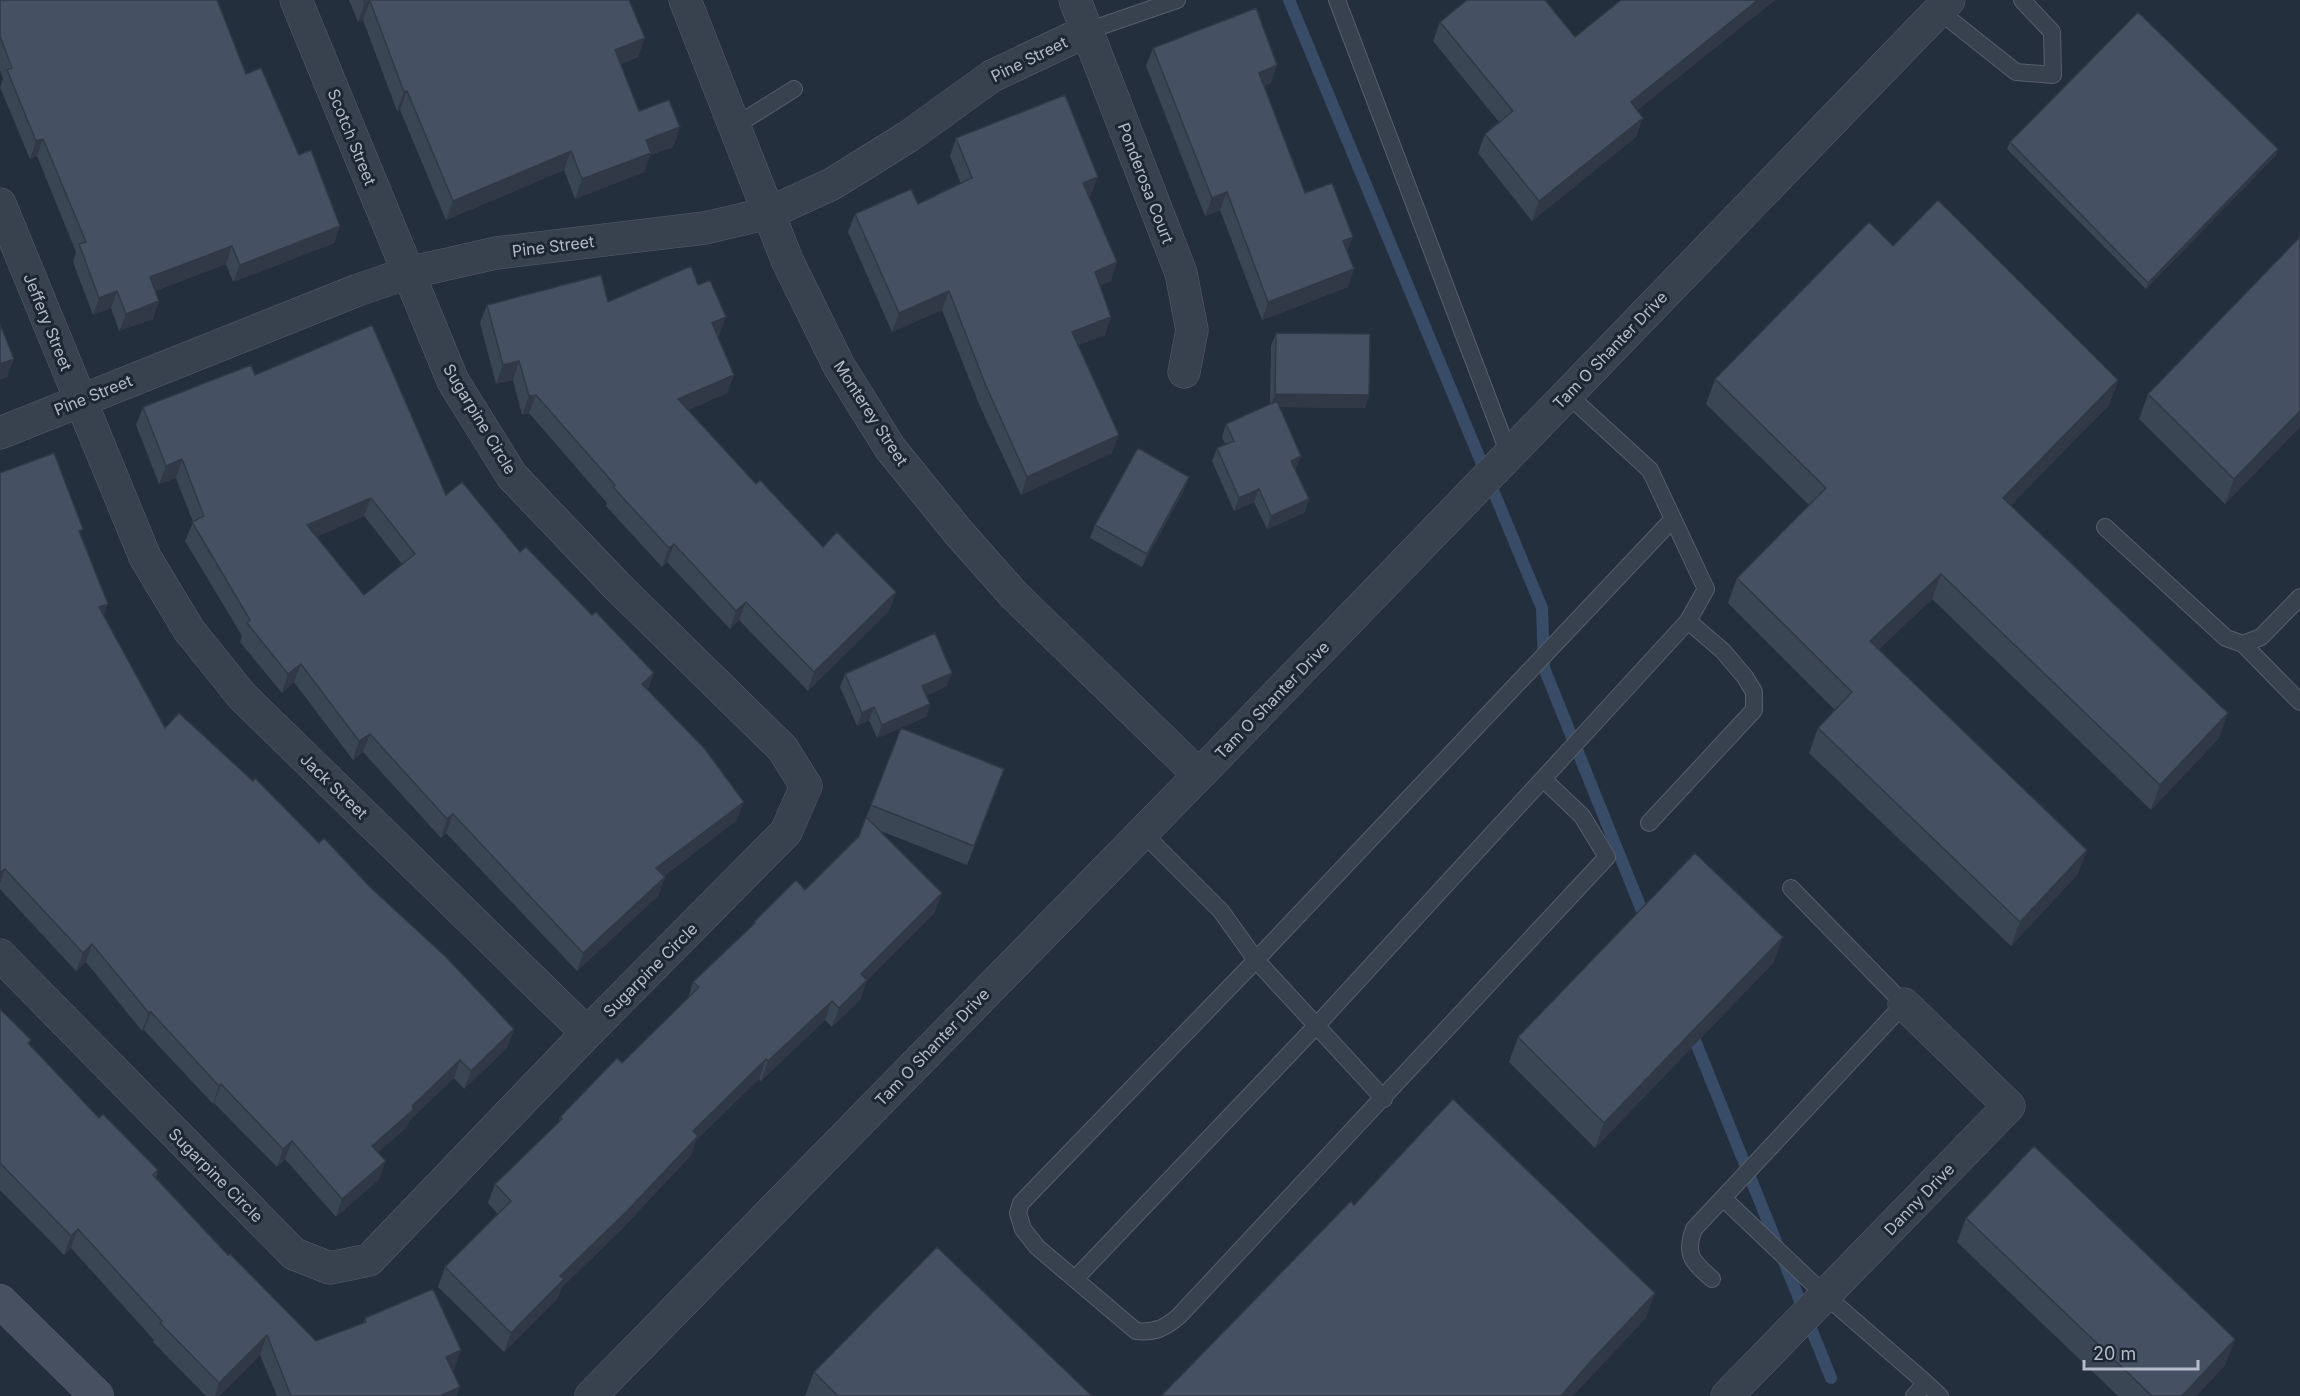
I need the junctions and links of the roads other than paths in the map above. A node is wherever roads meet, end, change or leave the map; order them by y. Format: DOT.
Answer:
graph roads {
  1 [pos="296,0"];
  2 [pos="1075,0"];
  3 [pos="1177,0"];
  4 [pos="1337,0"];
  5 [pos="2022,0"];
  6 [pos="687,1"];
  7 [pos="1944,5"];
  8 [pos="1087,31"];
  9 [pos="794,89"];
  10 [pos="735,126"];
  11 [pos="0,204"];
  12 [pos="769,213"];
  13 [pos="408,273"];
  14 [pos="1185,372"];
  15 [pos="1567,394"];
  16 [pos="80,400"];
  17 [pos="0,433"];
  18 [pos="1509,454"];
  19 [pos="124,506"];
  20 [pos="1673,519"];
  21 [pos="2104,527"];
  22 [pos="2300,597"];
  23 [pos="1688,621"];
  24 [pos="2243,644"];
  25 [pos="2300,702"];
  26 [pos="1199,775"];
  27 [pos="1543,779"];
  28 [pos="1649,823"];
  29 [pos="1142,832"];
  30 [pos="1791,888"];
  31 [pos="0,955"];
  32 [pos="1256,960"];
  33 [pos="1904,1004"];
  34 [pos="1317,1025"];
  35 [pos="587,1033"];
  36 [pos="1384,1099"];
  37 [pos="1723,1198"];
  38 [pos="1075,1279"];
  39 [pos="1712,1279"];
  40 [pos="1826,1296"];
  41 [pos="0,1300"];
  42 [pos="1926,1383"];
  43 [pos="97,1396"];
  44 [pos="591,1396"];
  45 [pos="1727,1396"];
  46 [pos="1914,1396"];
  47 [pos="1940,1396"];
  1 -- 13 [label="street, Scotch Street"];
  2 -- 8 [label="street, Ponderosa Court"];
  3 -- 8 [label="lane"];
  4 -- 18 [label="lane"];
  5 -- 7 [label="lane"];
  6 -- 10 [label="street, Monterey Street"];
  7 -- 15 [label="street, Tam O Shanter Drive"];
  8 -- 12 [label="street, Pine Street"];
  8 -- 14 [label="street, Ponderosa Court"];
  9 -- 10 [label="lane"];
  10 -- 12 [label="street, Monterey Street"];
  11 -- 16 [label="street, Jeffery Street"];
  12 -- 13 [label="street, Pine Street"];
  12 -- 26 [label="street, Monterey Street"];
  13 -- 16 [label="street, Pine Street"];
  13 -- 35 [label="street, Sugarpine Circle"];
  15 -- 18 [label="street, Tam O Shanter Drive"];
  15 -- 20 [label="lane"];
  16 -- 17 [label="street, Pine Street"];
  16 -- 19 [label="street, Jeffery Street"];
  18 -- 26 [label="street, Tam O Shanter Drive"];
  19 -- 35 [label="street, Jack Street"];
  20 -- 23 [label="lane"];
  20 -- 32 [label="lane"];
  21 -- 24 [label="lane"];
  22 -- 24 [label="lane"];
  23 -- 27 [label="lane"];
  23 -- 28 [label="lane"];
  24 -- 25 [label="lane"];
  26 -- 29 [label="street, Tam O Shanter Drive"];
  27 -- 34 [label="lane"];
  27 -- 36 [label="lane"];
  29 -- 32 [label="lane"];
  29 -- 44 [label="street, Tam O Shanter Drive"];
  30 -- 33 [label="lane"];
  31 -- 35 [label="street, Sugarpine Circle"];
  32 -- 34 [label="lane"];
  32 -- 38 [label="lane"];
  33 -- 37 [label="lane"];
  33 -- 40 [label="street, Danny Drive"];
  34 -- 36 [label="lane"];
  34 -- 38 [label="lane"];
  36 -- 38 [label="lane"];
  37 -- 39 [label="lane"];
  37 -- 40 [label="lane"];
  40 -- 42 [label="lane"];
  40 -- 45 [label="street, Danny Drive"];
  41 -- 43 [label="street"];
  42 -- 46 [label="lane"];
  42 -- 47 [label="lane"];
}
